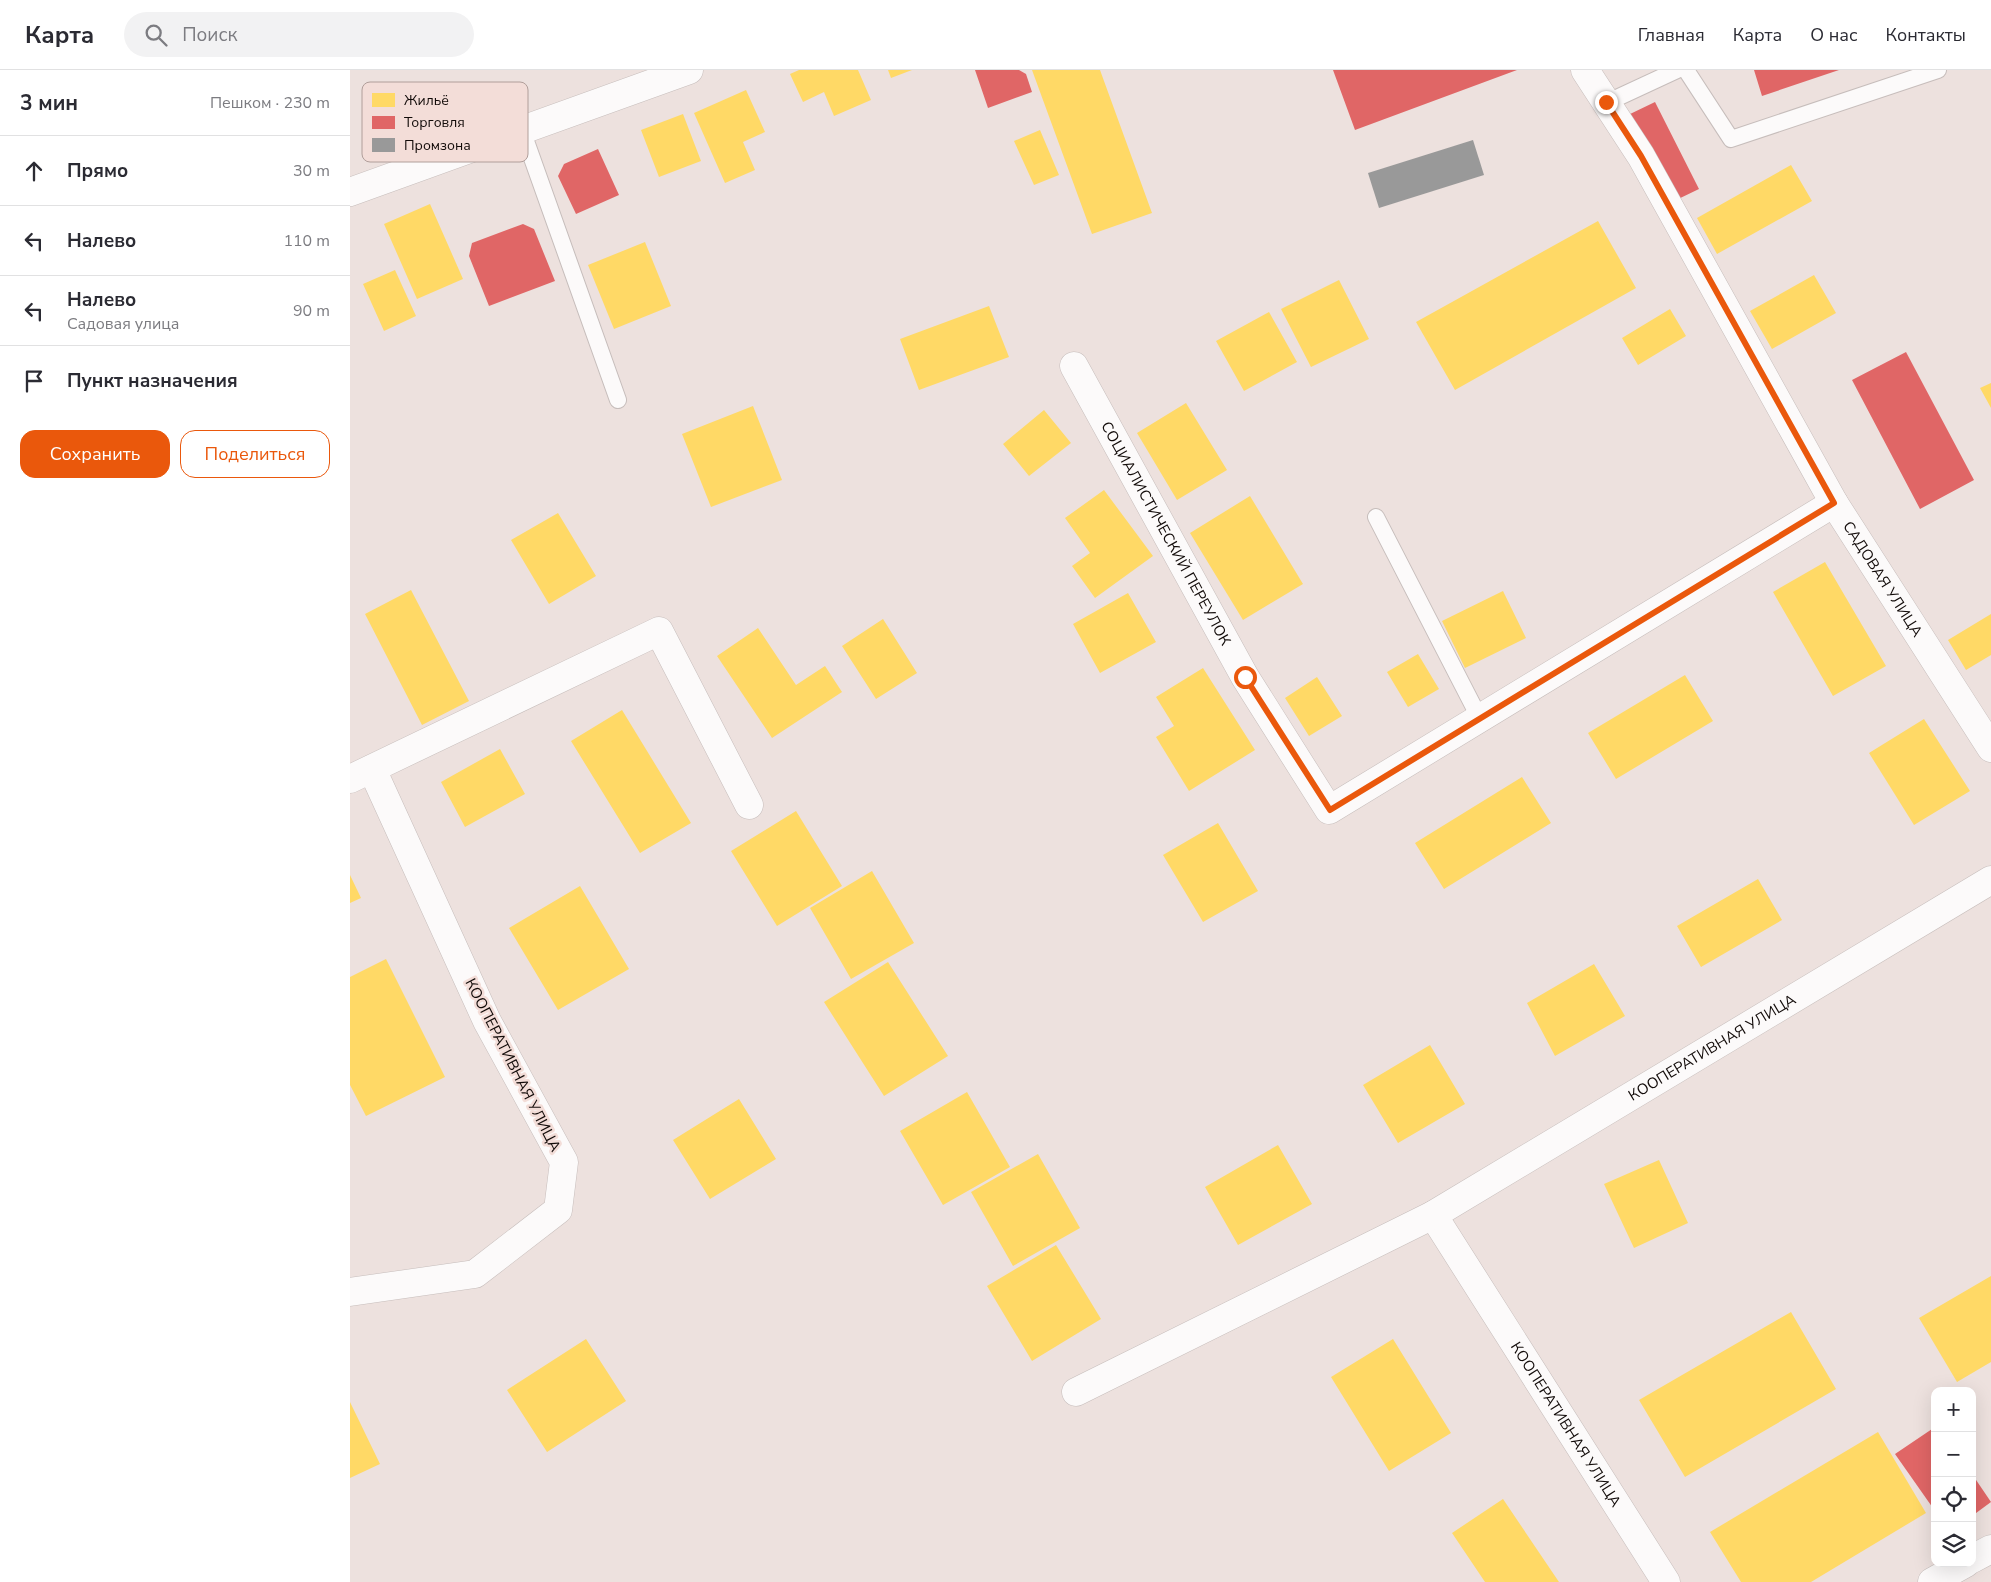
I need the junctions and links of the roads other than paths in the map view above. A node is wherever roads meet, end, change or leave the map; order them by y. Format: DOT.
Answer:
graph roads {
  1 [pos="689,70"];
  2 [pos="1585,70"];
  3 [pos="1678,70"];
  4 [pos="1686,70"];
  5 [pos="1938,70"];
  6 [pos="1606,102"];
  7 [pos="528,128"];
  8 [pos="528,147"];
  9 [pos="433,162"];
  10 [pos="350,192"];
  11 [pos="1074,366"];
  12 [pos="618,400"];
  13 [pos="1834,503"];
  14 [pos="1376,517"];
  15 [pos="1480,719"];
  16 [pos="1991,748"];
  17 [pos="361,774"];
  18 [pos="749,805"];
  19 [pos="1991,880"];
  20 [pos="1433,1215"];
  21 [pos="350,1292"];
  22 [pos="1076,1392"];
  23 [pos="1991,1549"];
  24 [pos="1976,1558"];
  25 [pos="1959,1567"];
  26 [pos="1666,1582"];
  27 [pos="1932,1582"];
  1 -- 7 [label="street"];
  2 -- 6 [label="street, САДОВАЯ УЛИЦА"];
  3 -- 6 [label="lane"];
  4 -- 5 [label="lane"];
  6 -- 13 [label="street, САДОВАЯ УЛИЦА"];
  8 -- 12 [label="lane"];
  9 -- 10 [label="street"];
  11 -- 15 [label="street, СОЦИАЛИСТИЧЕСКИЙ ПЕРЕУЛОК"];
  13 -- 15 [label="street, СОЦИАЛИСТИЧЕСКИЙ ПЕРЕУЛОК"];
  13 -- 16 [label="street, САДОВАЯ УЛИЦА"];
  14 -- 15 [label="lane"];
  17 -- 18 [label="street, КООПЕРАТИВНАЯ УЛИЦА"];
  17 -- 21 [label="street, КООПЕРАТИВНАЯ УЛИЦА"];
  19 -- 20 [label="street, КООПЕРАТИВНАЯ УЛИЦА"];
  20 -- 22 [label="street, КООПЕРАТИВНАЯ УЛИЦА"];
  20 -- 26 [label="street, КООПЕРАТИВНАЯ УЛИЦА"];
  23 -- 24 [label="street"];
  25 -- 27 [label="street"];
}
